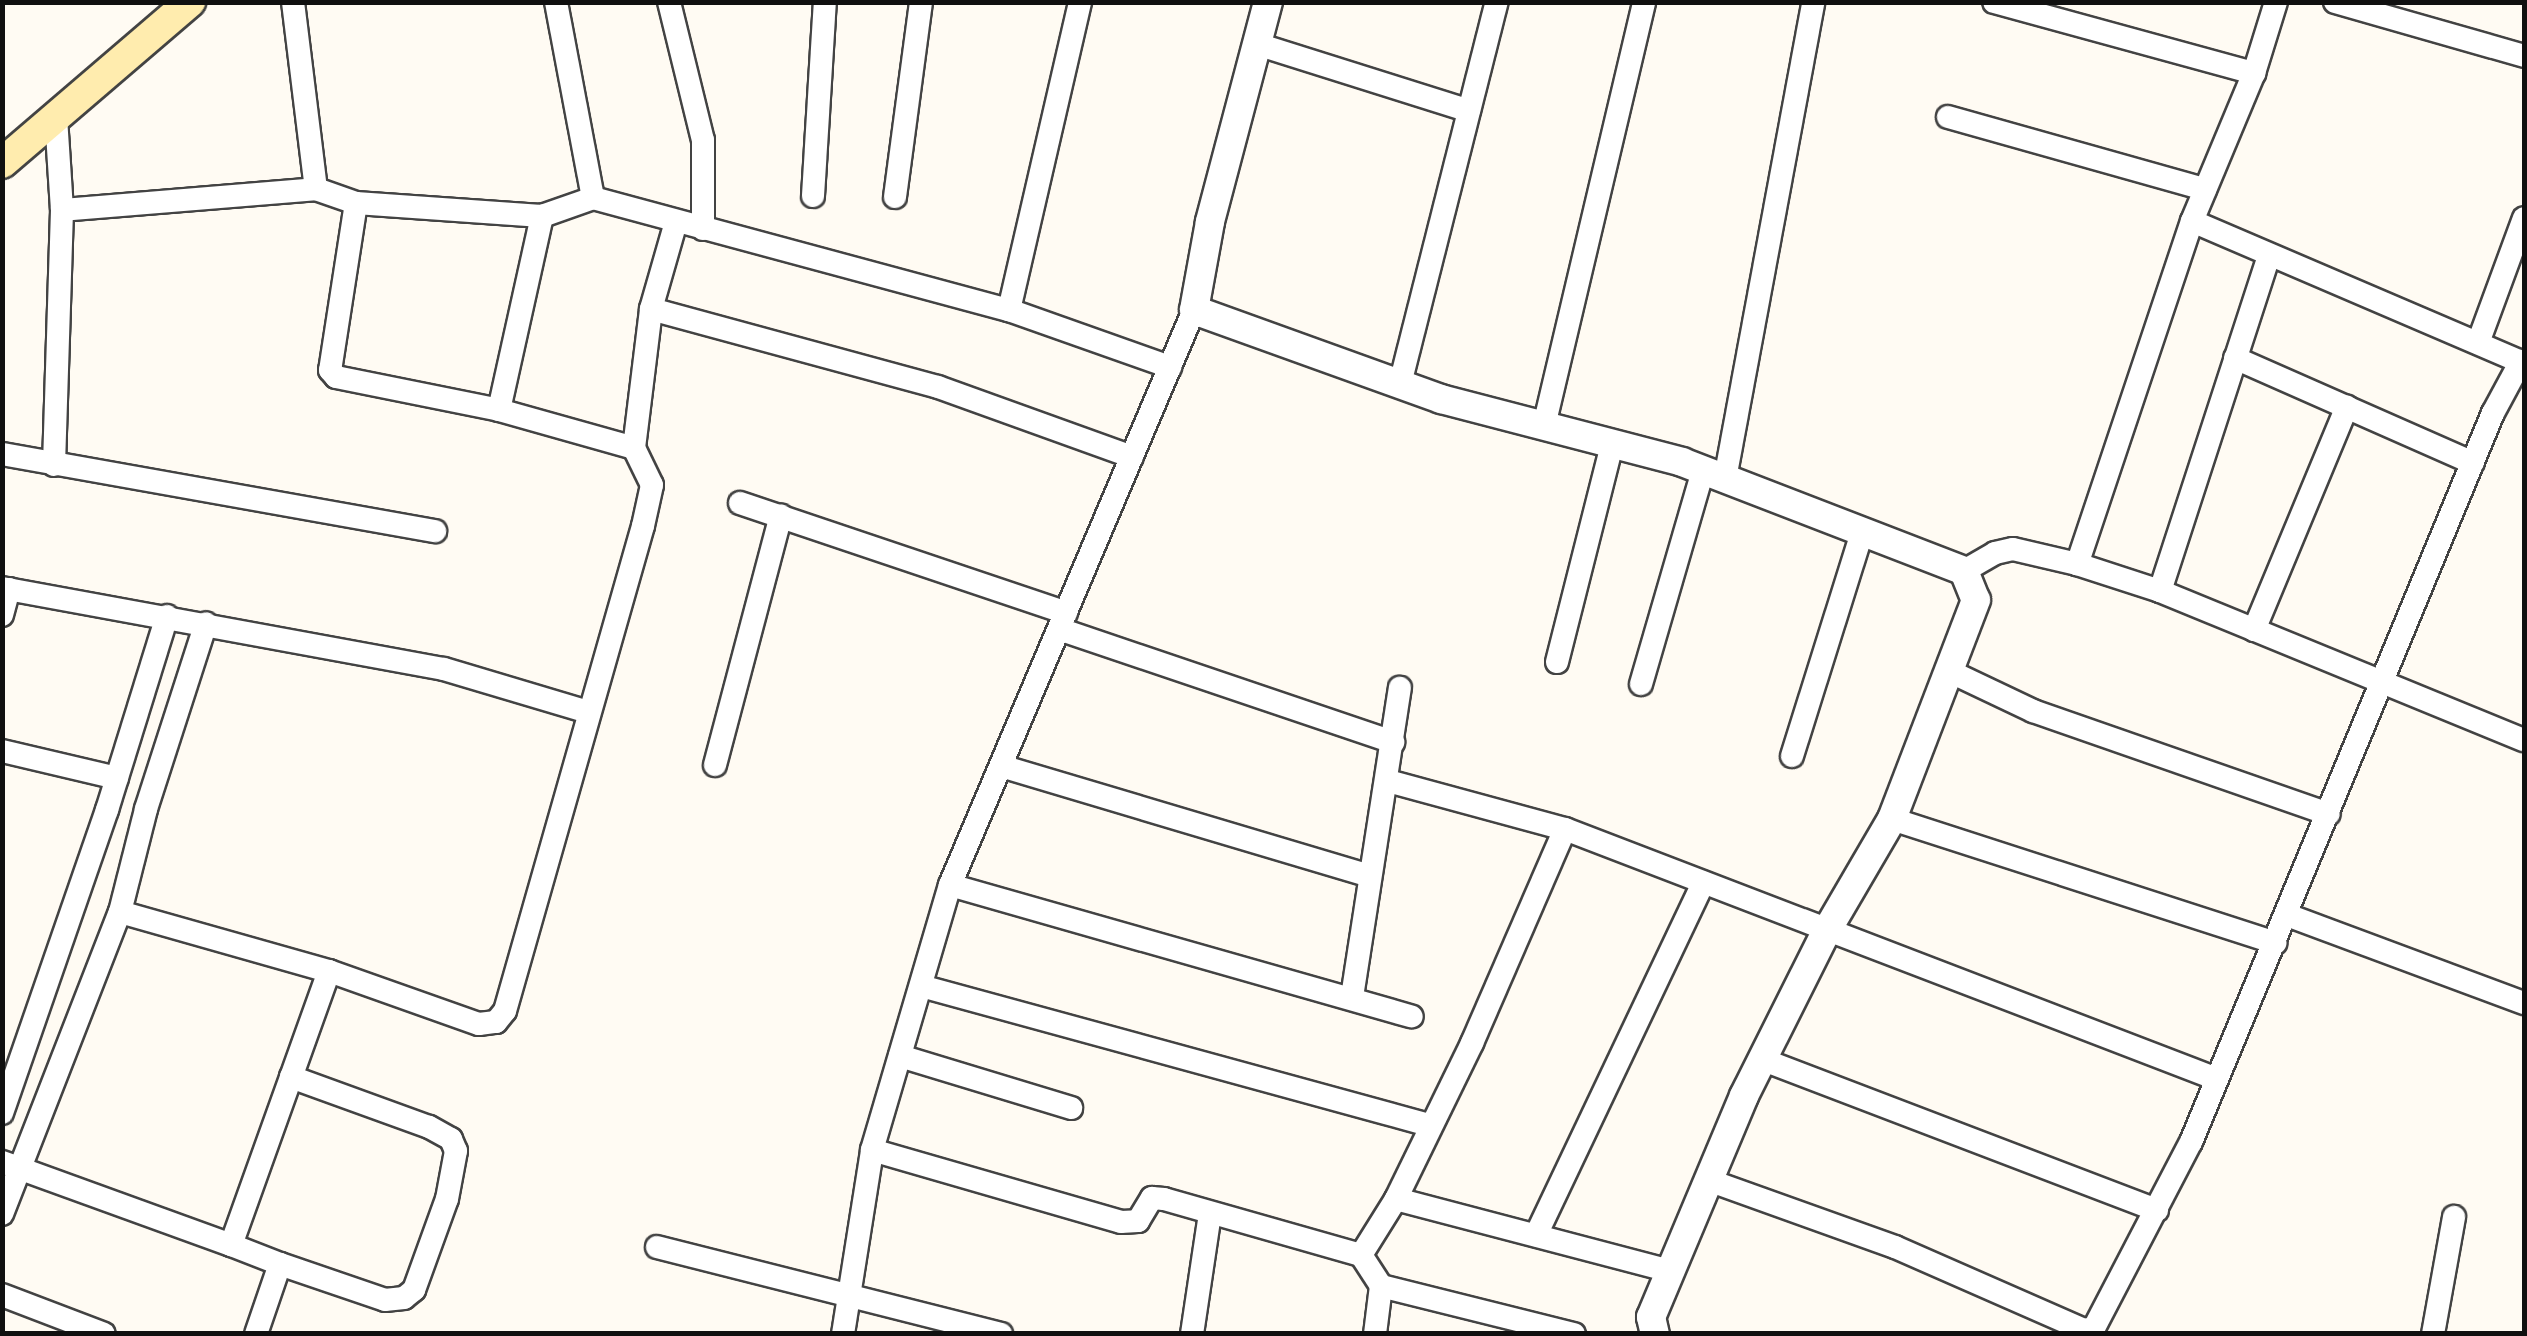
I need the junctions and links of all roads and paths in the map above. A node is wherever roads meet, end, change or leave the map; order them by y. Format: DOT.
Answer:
graph roads {
  1 [pos="293,2"];
  2 [pos="556,2"];
  3 [pos="669,2"];
  4 [pos="825,2"];
  5 [pos="920,2"];
  6 [pos="1080,2"];
  7 [pos="1268,2"];
  8 [pos="1497,2"];
  9 [pos="1644,2"];
  10 [pos="1813,2"];
  11 [pos="1994,2"];
  12 [pos="2276,2"];
  13 [pos="2337,3"];
  14 [pos="175,8"];
  15 [pos="1256,44"];
  16 [pos="2524,56"];
  17 [pos="2254,73"];
  18 [pos="1469,112"];
  19 [pos="56,117"];
  20 [pos="1948,117"];
  21 [pos="2,163"];
  22 [pos="2206,189"];
  23 [pos="316,190"];
  24 [pos="813,196"];
  25 [pos="593,198"];
  26 [pos="895,198"];
  27 [pos="356,203"];
  28 [pos="62,210"];
  29 [pos="542,216"];
  30 [pos="2524,218"];
  31 [pos="2192,221"];
  32 [pos="676,222"];
  33 [pos="702,229"];
  34 [pos="2269,255"];
  35 [pos="2515,276"];
  36 [pos="651,309"];
  37 [pos="1009,310"];
  38 [pos="1194,310"];
  39 [pos="2478,343"];
  40 [pos="2235,358"];
  41 [pos="2523,362"];
  42 [pos="1170,368"];
  43 [pos="1400,384"];
  44 [pos="2348,407"];
  45 [pos="499,410"];
  46 [pos="1544,426"];
  47 [pos="1612,444"];
  48 [pos="634,448"];
  49 [pos="2,454"];
  50 [pos="1132,457"];
  51 [pos="2473,463"];
  52 [pos="54,464"];
  53 [pos="1714,475"];
  54 [pos="740,504"];
  55 [pos="781,516"];
  56 [pos="435,530"];
  57 [pos="1863,530"];
  58 [pos="2077,564"];
  59 [pos="1964,571"];
  60 [pos="6,589"];
  61 [pos="2160,591"];
  62 [pos="2,614"];
  63 [pos="166,616"];
  64 [pos="1062,621"];
  65 [pos="206,623"];
  66 [pos="2254,630"];
  67 [pos="1557,662"];
  68 [pos="1951,672"];
  69 [pos="1641,684"];
  70 [pos="2382,684"];
  71 [pos="1400,688"];
  72 [pos="588,712"];
  73 [pos="2524,740"];
  74 [pos="1393,742"];
  75 [pos="2,751"];
  76 [pos="1792,756"];
  77 [pos="715,765"];
  78 [pos="1001,766"];
  79 [pos="117,778"];
  80 [pos="1388,781"];
  81 [pos="2329,814"];
  82 [pos="1892,819"];
  83 [pos="1566,829"];
  84 [pos="1370,876"];
  85 [pos="1703,883"];
  86 [pos="950,885"];
  87 [pos="120,912"];
  88 [pos="2287,915"];
  89 [pos="1826,932"];
  90 [pos="2275,943"];
  91 [pos="329,972"];
  92 [pos="920,986"];
  93 [pos="1352,997"];
  94 [pos="2524,1003"];
  95 [pos="1412,1017"];
  96 [pos="900,1056"];
  97 [pos="1761,1059"];
  98 [pos="292,1077"];
  99 [pos="2217,1079"];
  100 [pos="1071,1108"];
  101 [pos="2,1113"];
  102 [pos="1429,1125"];
  103 [pos="872,1150"];
  104 [pos="12,1164"];
  105 [pos="1708,1180"];
  106 [pos="1396,1198"];
  107 [pos="2157,1210"];
  108 [pos="1210,1212"];
  109 [pos="2,1214"];
  110 [pos="2454,1218"];
  111 [pos="1536,1235"];
  112 [pos="231,1245"];
  113 [pos="657,1247"];
  114 [pos="1362,1255"];
  115 [pos="280,1264"];
  116 [pos="1670,1270"];
  117 [pos="1381,1286"];
  118 [pos="2,1295"];
  119 [pos="852,1295"];
  120 [pos="104,1334"];
  121 [pos="256,1334"];
  122 [pos="843,1334"];
  123 [pos="1001,1334"];
  124 [pos="1192,1334"];
  125 [pos="1375,1334"];
  126 [pos="1574,1334"];
  127 [pos="1655,1334"];
  128 [pos="2433,1334"];
  1 -- 23 [label="street"];
  2 -- 25 [label="street"];
  3 -- 33 [label="street"];
  4 -- 24 [label="street"];
  5 -- 26 [label="street"];
  6 -- 37 [label="street"];
  7 -- 15 [label="street"];
  8 -- 18 [label="street"];
  9 -- 46 [label="street"];
  10 -- 53 [label="street"];
  11 -- 17 [label="street"];
  12 -- 17 [label="street"];
  13 -- 16 [label="street"];
  14 -- 19 [label="main road"];
  15 -- 18 [label="street"];
  15 -- 38 [label="street"];
  17 -- 22 [label="street"];
  18 -- 43 [label="street"];
  19 -- 21 [label="main road"];
  19 -- 28 [label="street"];
  20 -- 22 [label="street"];
  22 -- 31 [label="street"];
  23 -- 27 [label="street"];
  23 -- 28 [label="street"];
  25 -- 29 [label="street"];
  25 -- 32 [label="street"];
  27 -- 29 [label="street"];
  27 -- 45 [label="street"];
  28 -- 52 [label="street"];
  29 -- 45 [label="street"];
  30 -- 35 [label="street"];
  31 -- 34 [label="street"];
  31 -- 58 [label="street"];
  32 -- 33 [label="street"];
  32 -- 36 [label="street"];
  33 -- 37 [label="street"];
  34 -- 39 [label="street"];
  34 -- 40 [label="street"];
  35 -- 39 [label="street"];
  36 -- 48 [label="street"];
  36 -- 50 [label="street"];
  37 -- 42 [label="street"];
  38 -- 42 [label="street"];
  38 -- 43 [label="street"];
  39 -- 41 [label="street"];
  40 -- 44 [label="street"];
  40 -- 61 [label="street"];
  41 -- 51 [label="street"];
  42 -- 50 [label="street"];
  43 -- 46 [label="street"];
  44 -- 51 [label="street"];
  44 -- 66 [label="street"];
  45 -- 48 [label="street"];
  46 -- 47 [label="street"];
  47 -- 53 [label="street"];
  47 -- 67 [label="street"];
  48 -- 72 [label="street"];
  49 -- 52 [label="street"];
  50 -- 64 [label="street"];
  51 -- 70 [label="street"];
  52 -- 56 [label="street"];
  53 -- 57 [label="street"];
  53 -- 69 [label="street"];
  54 -- 55 [label="street"];
  55 -- 64 [label="street"];
  55 -- 77 [label="street"];
  57 -- 59 [label="street"];
  57 -- 76 [label="street"];
  58 -- 59 [label="street"];
  58 -- 61 [label="street"];
  59 -- 68 [label="street"];
  60 -- 62 [label="street"];
  60 -- 63 [label="street"];
  61 -- 66 [label="street"];
  63 -- 65 [label="street"];
  63 -- 79 [label="street"];
  64 -- 74 [label="street"];
  64 -- 78 [label="street"];
  65 -- 72 [label="street"];
  65 -- 87 [label="street"];
  66 -- 70 [label="street"];
  68 -- 81 [label="street"];
  68 -- 82 [label="street"];
  70 -- 73 [label="street"];
  70 -- 81 [label="street"];
  71 -- 74 [label="street"];
  72 -- 91 [label="street"];
  74 -- 80 [label="street"];
  75 -- 79 [label="street"];
  78 -- 84 [label="street"];
  78 -- 86 [label="street"];
  79 -- 101 [label="street"];
  80 -- 83 [label="street"];
  80 -- 84 [label="street"];
  81 -- 88 [label="street"];
  82 -- 89 [label="street"];
  82 -- 90 [label="street"];
  83 -- 85 [label="street"];
  83 -- 102 [label="street"];
  84 -- 93 [label="street"];
  85 -- 89 [label="street"];
  85 -- 111 [label="street"];
  86 -- 92 [label="street"];
  86 -- 93 [label="street"];
  87 -- 91 [label="street"];
  87 -- 104 [label="street"];
  88 -- 90 [label="street"];
  88 -- 94 [label="street"];
  89 -- 97 [label="street"];
  89 -- 99 [label="street"];
  90 -- 99 [label="street"];
  91 -- 98 [label="street"];
  92 -- 96 [label="street"];
  92 -- 102 [label="street"];
  93 -- 95 [label="street"];
  96 -- 100 [label="street"];
  96 -- 103 [label="street"];
  97 -- 105 [label="street"];
  97 -- 107 [label="street"];
  98 -- 112 [label="street"];
  98 -- 115 [label="street"];
  99 -- 107 [label="street"];
  102 -- 106 [label="street"];
  103 -- 108 [label="street"];
  103 -- 119 [label="street"];
  104 -- 109 [label="street"];
  104 -- 112 [label="street"];
  105 -- 107 [label="street"];
  105 -- 116 [label="street"];
  106 -- 111 [label="street"];
  106 -- 114 [label="street"];
  108 -- 114 [label="street"];
  108 -- 124 [label="street"];
  110 -- 128 [label="street"];
  111 -- 116 [label="street"];
  112 -- 115 [label="street"];
  113 -- 119 [label="street"];
  114 -- 117 [label="street"];
  115 -- 121 [label="street"];
  116 -- 127 [label="street"];
  117 -- 125 [label="street"];
  117 -- 126 [label="street"];
  118 -- 120 [label="street"];
  119 -- 122 [label="street"];
  119 -- 123 [label="street"];
}
